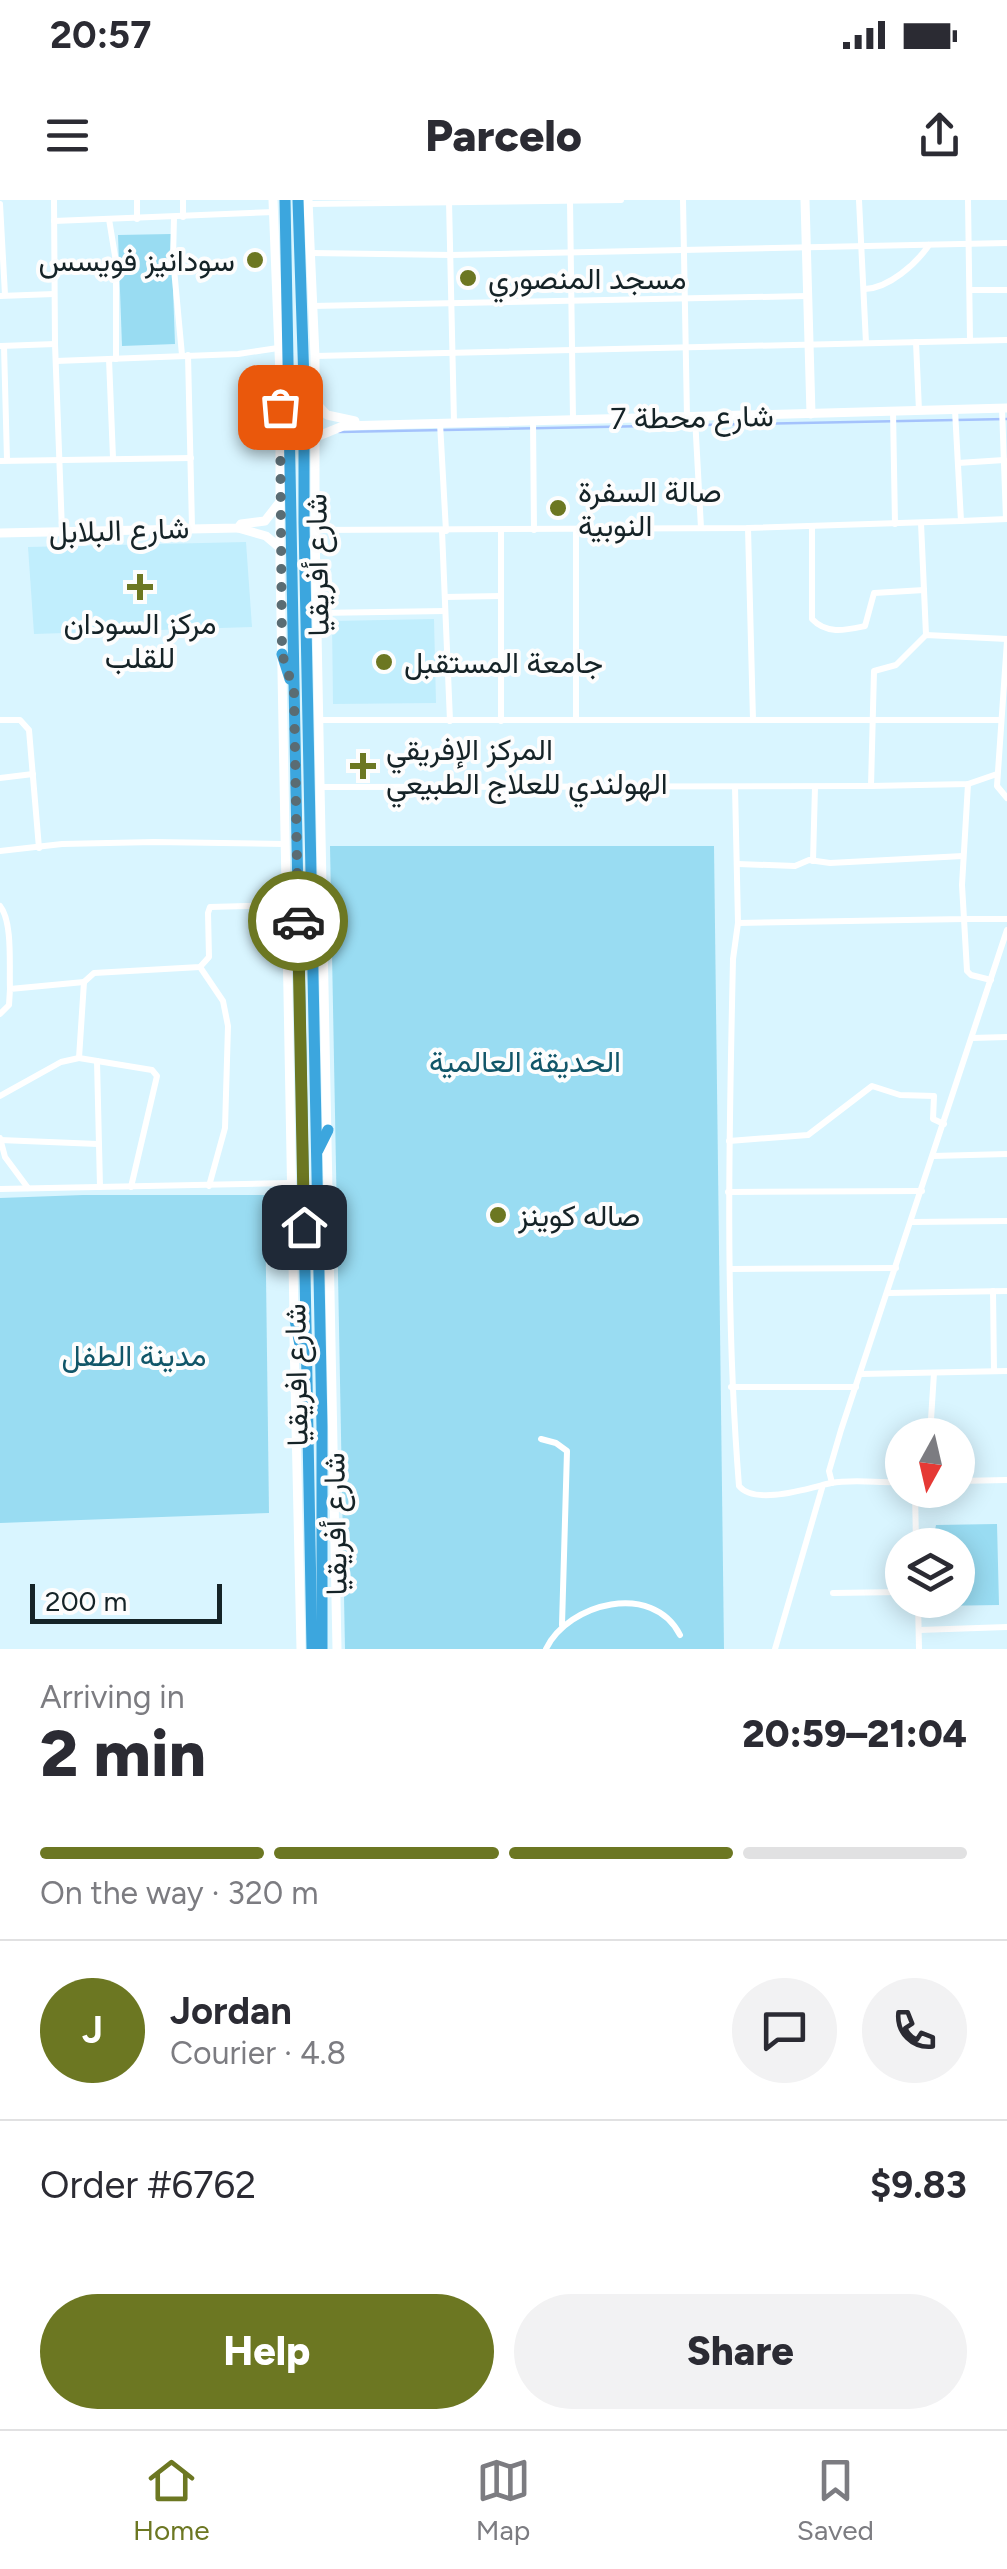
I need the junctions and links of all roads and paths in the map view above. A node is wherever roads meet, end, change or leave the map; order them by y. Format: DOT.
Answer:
graph roads {
  1 [pos="54,200"];
  2 [pos="137,200"];
  3 [pos="183,200"];
  4 [pos="273,200"];
  5 [pos="284,200"];
  6 [pos="621,200"];
  7 [pos="683,200"];
  8 [pos="805,200"];
  9 [pos="859,200"];
  10 [pos="968,200"];
  11 [pos="304,201"];
  12 [pos="449,201"];
  13 [pos="570,201"];
  14 [pos="0,204"];
  15 [pos="279,214"];
  16 [pos="178,217"];
  17 [pos="137,219"];
  18 [pos="108,220"];
  19 [pos="54,221"];
  20 [pos="274,235"];
  21 [pos="969,243"];
  22 [pos="1007,243"];
  23 [pos="930,244"];
  24 [pos="806,246"];
  25 [pos="860,247"];
  26 [pos="682,248"];
  27 [pos="571,252"];
  28 [pos="310,253"];
  29 [pos="451,255"];
  30 [pos="300,276"];
  31 [pos="312,289"];
  32 [pos="865,289"];
  33 [pos="970,290"];
  34 [pos="1007,290"];
  35 [pos="54,294"];
  36 [pos="2,296"];
  37 [pos="807,296"];
  38 [pos="684,299"];
  39 [pos="571,300"];
  40 [pos="453,303"];
  41 [pos="312,306"];
  42 [pos="970,340"];
  43 [pos="1007,340"];
  44 [pos="916,342"];
  45 [pos="866,343"];
  46 [pos="55,344"];
  47 [pos="2,346"];
  48 [pos="809,346"];
  49 [pos="278,348"];
  50 [pos="687,348"];
  51 [pos="572,350"];
  52 [pos="453,354"];
  53 [pos="185,355"];
  54 [pos="315,356"];
  55 [pos="112,359"];
  56 [pos="56,361"];
  57 [pos="316,402"];
  58 [pos="1005,408"];
  59 [pos="955,410"];
  60 [pos="918,411"];
  61 [pos="893,412"];
  62 [pos="3,414"];
  63 [pos="810,414"];
  64 [pos="691,417"];
  65 [pos="573,419"];
  66 [pos="534,420"];
  67 [pos="454,422"];
  68 [pos="440,423"];
  69 [pos="377,425"];
  70 [pos="316,437"];
  71 [pos="113,458"];
  72 [pos="191,458"];
  73 [pos="4,460"];
  74 [pos="58,460"];
  75 [pos="1004,460"];
  76 [pos="958,462"];
  77 [pos="280,500"];
  78 [pos="1007,519"];
  79 [pos="961,521"];
  80 [pos="920,523"];
  81 [pos="895,524"];
  82 [pos="192,527"];
  83 [pos="238,528"];
  84 [pos="701,528"];
  85 [pos="748,528"];
  86 [pos="812,528"];
  87 [pos="315,530"];
  88 [pos="501,530"];
  89 [pos="534,530"];
  90 [pos="576,530"];
  91 [pos="444,531"];
  92 [pos="62,532"];
  93 [pos="0,533"];
  94 [pos="279,546"];
  95 [pos="924,590"];
  96 [pos="501,596"];
  97 [pos="445,597"];
  98 [pos="446,611"];
  99 [pos="318,613"];
  100 [pos="926,635"];
  101 [pos="1007,640"];
  102 [pos="282,654"];
  103 [pos="294,691"];
  104 [pos="0,720"];
  105 [pos="320,720"];
  106 [pos="502,720"];
  107 [pos="576,720"];
  108 [pos="753,720"];
  109 [pos="870,720"];
  110 [pos="1002,720"];
  111 [pos="450,721"];
  112 [pos="315,748"];
  113 [pos="33,774"];
  114 [pos="997,774"];
  115 [pos="0,778"];
  116 [pos="968,784"];
  117 [pos="816,786"];
  118 [pos="870,786"];
  119 [pos="321,787"];
  120 [pos="735,787"];
  121 [pos="1007,798"];
  122 [pos="284,844"];
  123 [pos="38,848"];
  124 [pos="0,850"];
  125 [pos="963,856"];
  126 [pos="813,861"];
  127 [pos="738,864"];
  128 [pos="312,902"];
  129 [pos="292,905"];
  130 [pos="0,906"];
  131 [pos="1007,919"];
  132 [pos="313,920"];
  133 [pos="964,920"];
  134 [pos="738,923"];
  135 [pos="298,930"];
  136 [pos="1007,932"];
  137 [pos="200,967"];
  138 [pos="991,980"];
  139 [pos="84,982"];
  140 [pos="10,988"];
  141 [pos="0,1014"];
  142 [pos="1007,1037"];
  143 [pos="972,1038"];
  144 [pos="79,1058"];
  145 [pos="300,1058"];
  146 [pos="97,1061"];
  147 [pos="290,1086"];
  148 [pos="0,1096"];
  149 [pos="944,1124"];
  150 [pos="328,1130"];
  151 [pos="0,1139"];
  152 [pos="729,1140"];
  153 [pos="98,1144"];
  154 [pos="317,1154"];
  155 [pos="1007,1154"];
  156 [pos="933,1156"];
  157 [pos="292,1183"];
  158 [pos="209,1186"];
  159 [pos="100,1187"];
  160 [pos="131,1187"];
  161 [pos="0,1188"];
  162 [pos="28,1188"];
  163 [pos="922,1191"];
  164 [pos="728,1192"];
  165 [pos="1007,1220"];
  166 [pos="912,1222"];
  167 [pos="731,1268"];
  168 [pos="896,1268"];
  169 [pos="993,1291"];
  170 [pos="1007,1291"];
  171 [pos="888,1294"];
  172 [pos="294,1315"];
  173 [pos="1007,1371"];
  174 [pos="994,1372"];
  175 [pos="934,1373"];
  176 [pos="861,1374"];
  177 [pos="306,1376"];
  178 [pos="731,1387"];
  179 [pos="856,1387"];
  180 [pos="931,1418"];
  181 [pos="541,1438"];
  182 [pos="1007,1480"];
  183 [pos="975,1481"];
  184 [pos="885,1482"];
  185 [pos="832,1483"];
  186 [pos="822,1488"];
  187 [pos="885,1592"];
  188 [pos="834,1593"];
  189 [pos="918,1618"];
  190 [pos="562,1626"];
  191 [pos="1007,1627"];
  192 [pos="918,1630"];
  193 [pos="680,1635"];
  194 [pos="301,1649"];
  195 [pos="312,1649"];
  196 [pos="322,1649"];
  197 [pos="337,1649"];
  198 [pos="546,1649"];
  199 [pos="776,1649"];
  200 [pos="919,1649"];
  1 -- 19 [label="street"];
  2 -- 17 [label="street"];
  3 -- 16 [label="street"];
  4 -- 15 [label="street"];
  5 -- 15 [label="highway, شارع افريقيا"];
  6 -- 13 [label="street"];
  7 -- 26 [label="street"];
  8 -- 24 [label="street"];
  9 -- 25 [label="street"];
  10 -- 21 [label="street"];
  11 -- 12 [label="street"];
  11 -- 28 [label="street, شارع أفريقيا"];
  11 -- 30 [label="highway, شارع افريقيا"];
  12 -- 13 [label="street"];
  12 -- 29 [label="street"];
  13 -- 27 [label="street"];
  14 -- 36 [label="street"];
  15 -- 16 [label="street"];
  15 -- 20 [label="highway"];
  15 -- 103 [label="highway, شارع افريقيا"];
  16 -- 17 [label="street"];
  16 -- 53 [label="street"];
  17 -- 18 [label="street"];
  18 -- 19 [label="street"];
  18 -- 55 [label="street"];
  19 -- 35 [label="street"];
  20 -- 49 [label="street, شارع أفريقيا"];
  21 -- 22 [label="street"];
  21 -- 23 [label="street"];
  21 -- 33 [label="street"];
  23 -- 25 [label="street"];
  23 -- 32 [label="street"];
  24 -- 25 [label="street"];
  24 -- 26 [label="street"];
  24 -- 37 [label="street"];
  25 -- 32 [label="street"];
  26 -- 27 [label="street"];
  26 -- 38 [label="street"];
  27 -- 29 [label="street"];
  27 -- 39 [label="street"];
  28 -- 29 [label="street"];
  28 -- 31 [label="street, شارع أفريقيا"];
  29 -- 40 [label="street"];
  30 -- 31 [label="highway"];
  30 -- 112 [label="highway, شارع افريقيا"];
  31 -- 41 [label="street, شارع أفريقيا"];
  32 -- 45 [label="street"];
  33 -- 34 [label="street"];
  33 -- 42 [label="street"];
  35 -- 36 [label="street"];
  35 -- 46 [label="street"];
  37 -- 38 [label="street"];
  37 -- 48 [label="street"];
  38 -- 39 [label="street"];
  38 -- 50 [label="street"];
  39 -- 40 [label="street"];
  39 -- 51 [label="street"];
  40 -- 41 [label="street"];
  40 -- 52 [label="street"];
  41 -- 54 [label="street, شارع أفريقيا"];
  42 -- 43 [label="street"];
  42 -- 44 [label="street"];
  44 -- 45 [label="street"];
  44 -- 60 [label="street"];
  45 -- 48 [label="street"];
  46 -- 47 [label="street"];
  46 -- 56 [label="street"];
  47 -- 62 [label="street"];
  48 -- 50 [label="street"];
  48 -- 63 [label="street"];
  49 -- 53 [label="street"];
  49 -- 77 [label="street, شارع أفريقيا"];
  50 -- 51 [label="street"];
  50 -- 64 [label="street"];
  51 -- 52 [label="street"];
  51 -- 65 [label="street"];
  52 -- 54 [label="street"];
  52 -- 67 [label="street"];
  53 -- 55 [label="street"];
  53 -- 72 [label="street"];
  54 -- 57 [label="street, شارع أفريقيا"];
  55 -- 56 [label="street"];
  55 -- 71 [label="street"];
  56 -- 74 [label="street"];
  57 -- 69 [label="street"];
  57 -- 70 [label="street, شارع أفريقيا"];
  58 -- 59 [label="street, شارع محطة 7"];
  58 -- 75 [label="street"];
  59 -- 60 [label="street, شارع محطة 7"];
  59 -- 76 [label="street"];
  60 -- 61 [label="street, شارع محطة 7"];
  61 -- 63 [label="street, شارع محطة 7"];
  61 -- 81 [label="street"];
  62 -- 73 [label="street"];
  63 -- 64 [label="street, شارع محطة 7"];
  64 -- 65 [label="street, شارع محطة 7"];
  64 -- 84 [label="street"];
  65 -- 66 [label="street, شارع محطة 7"];
  66 -- 67 [label="street, شارع محطة 7"];
  66 -- 89 [label="street"];
  67 -- 68 [label="street, شارع محطة 7"];
  68 -- 69 [label="street, شارع محطة 7"];
  68 -- 91 [label="street"];
  69 -- 70 [label="street"];
  70 -- 87 [label="street, شارع أفريقيا"];
  71 -- 72 [label="street"];
  71 -- 74 [label="street"];
  72 -- 82 [label="street"];
  73 -- 74 [label="street"];
  74 -- 92 [label="street"];
  75 -- 76 [label="street"];
  75 -- 78 [label="street"];
  76 -- 79 [label="street"];
  77 -- 83 [label="street"];
  77 -- 94 [label="street, شارع أفريقيا"];
  78 -- 79 [label="street"];
  79 -- 80 [label="street"];
  80 -- 81 [label="street"];
  80 -- 95 [label="street"];
  81 -- 86 [label="street"];
  82 -- 83 [label="street, شارع البلابل"];
  82 -- 92 [label="street, شارع البلابل"];
  83 -- 94 [label="street, شارع البلابل"];
  84 -- 85 [label="street"];
  84 -- 90 [label="street"];
  85 -- 86 [label="street"];
  85 -- 108 [label="street"];
  86 -- 95 [label="street"];
  87 -- 91 [label="street"];
  87 -- 99 [label="street, شارع أفريقيا"];
  88 -- 89 [label="street"];
  88 -- 91 [label="street"];
  88 -- 96 [label="street"];
  89 -- 90 [label="street"];
  90 -- 107 [label="street"];
  91 -- 97 [label="street"];
  92 -- 93 [label="street, شارع البلابل"];
  94 -- 102 [label="street, شارع أفريقيا"];
  95 -- 100 [label="street"];
  96 -- 97 [label="street"];
  96 -- 106 [label="street"];
  97 -- 98 [label="street"];
  98 -- 99 [label="street"];
  98 -- 111 [label="street"];
  99 -- 105 [label="street, شارع أفريقيا"];
  100 -- 101 [label="street"];
  100 -- 109 [label="street"];
  101 -- 110 [label="street"];
  102 -- 103 [label="highway"];
  102 -- 122 [label="street, شارع أفريقيا"];
  103 -- 129 [label="highway, شارع افريقيا"];
  104 -- 113 [label="street"];
  105 -- 111 [label="street"];
  105 -- 112 [label="street, شارع أفريقيا"];
  106 -- 107 [label="street"];
  106 -- 111 [label="street"];
  107 -- 108 [label="street"];
  108 -- 109 [label="street"];
  109 -- 110 [label="street"];
  109 -- 118 [label="street"];
  110 -- 114 [label="street"];
  112 -- 119 [label="street, شارع أفريقيا"];
  112 -- 128 [label="highway, شارع افريقيا"];
  113 -- 115 [label="street"];
  113 -- 123 [label="street"];
  114 -- 116 [label="street"];
  114 -- 121 [label="street"];
  116 -- 118 [label="street"];
  116 -- 125 [label="street"];
  117 -- 118 [label="street"];
  117 -- 120 [label="street"];
  117 -- 126 [label="street"];
  119 -- 120 [label="street"];
  119 -- 150 [label="street, شارع أفريقيا"];
  120 -- 127 [label="street"];
  122 -- 123 [label="street"];
  122 -- 129 [label="street, شارع أفريقيا"];
  123 -- 124 [label="street"];
  125 -- 126 [label="street"];
  125 -- 133 [label="street"];
  126 -- 127 [label="street"];
  127 -- 134 [label="street"];
  128 -- 129 [label="highway"];
  128 -- 132 [label="highway, شارع افريقيا"];
  129 -- 135 [label="highway, شارع افريقيا"];
  129 -- 137 [label="street"];
  129 -- 147 [label="street, شارع أفريقيا"];
  130 -- 140 [label="street"];
  131 -- 133 [label="street"];
  132 -- 135 [label="highway"];
  132 -- 154 [label="highway, شارع افريقيا"];
  133 -- 134 [label="street"];
  133 -- 138 [label="street"];
  134 -- 152 [label="street"];
  135 -- 145 [label="highway, شارع افريقيا"];
  136 -- 138 [label="street"];
  137 -- 139 [label="street"];
  137 -- 158 [label="street"];
  138 -- 143 [label="street"];
  139 -- 140 [label="street"];
  139 -- 144 [label="street"];
  140 -- 141 [label="street"];
  142 -- 143 [label="street"];
  143 -- 149 [label="street"];
  144 -- 146 [label="street"];
  144 -- 148 [label="street"];
  145 -- 147 [label="highway"];
  145 -- 177 [label="highway, شارع افريقيا"];
  146 -- 153 [label="street"];
  146 -- 160 [label="street"];
  147 -- 157 [label="street, شارع أفريقيا"];
  149 -- 152 [label="street"];
  149 -- 156 [label="street"];
  150 -- 154 [label="highway"];
  150 -- 197 [label="street, شارع أفريقيا"];
  151 -- 153 [label="street"];
  151 -- 162 [label="street"];
  152 -- 164 [label="street"];
  153 -- 159 [label="street"];
  154 -- 196 [label="highway, شارع افريقيا"];
  155 -- 156 [label="street"];
  156 -- 163 [label="street"];
  157 -- 158 [label="street"];
  157 -- 172 [label="street, شارع أفريقيا"];
  158 -- 160 [label="street"];
  159 -- 160 [label="street"];
  159 -- 162 [label="street"];
  161 -- 162 [label="street"];
  163 -- 164 [label="street"];
  163 -- 166 [label="street"];
  164 -- 167 [label="street"];
  165 -- 166 [label="street"];
  166 -- 168 [label="street"];
  167 -- 168 [label="street"];
  167 -- 178 [label="street"];
  168 -- 171 [label="street"];
  169 -- 170 [label="street"];
  169 -- 171 [label="street"];
  169 -- 174 [label="street"];
  171 -- 176 [label="street"];
  172 -- 177 [label="highway"];
  172 -- 194 [label="street, شارع أفريقيا"];
  173 -- 174 [label="street"];
  174 -- 175 [label="street"];
  175 -- 176 [label="street"];
  175 -- 180 [label="street"];
  176 -- 179 [label="street"];
  177 -- 195 [label="highway, شارع افريقيا"];
  178 -- 179 [label="street"];
  178 -- 186 [label="street"];
  179 -- 185 [label="street"];
  181 -- 190 [label="street"];
  182 -- 183 [label="street"];
  184 -- 185 [label="street"];
  185 -- 186 [label="street"];
  186 -- 199 [label="street"];
  187 -- 188 [label="street"];
  189 -- 192 [label="street"];
  190 -- 193 [label="street"];
  190 -- 198 [label="street"];
  191 -- 192 [label="street"];
  192 -- 200 [label="street"];
}
